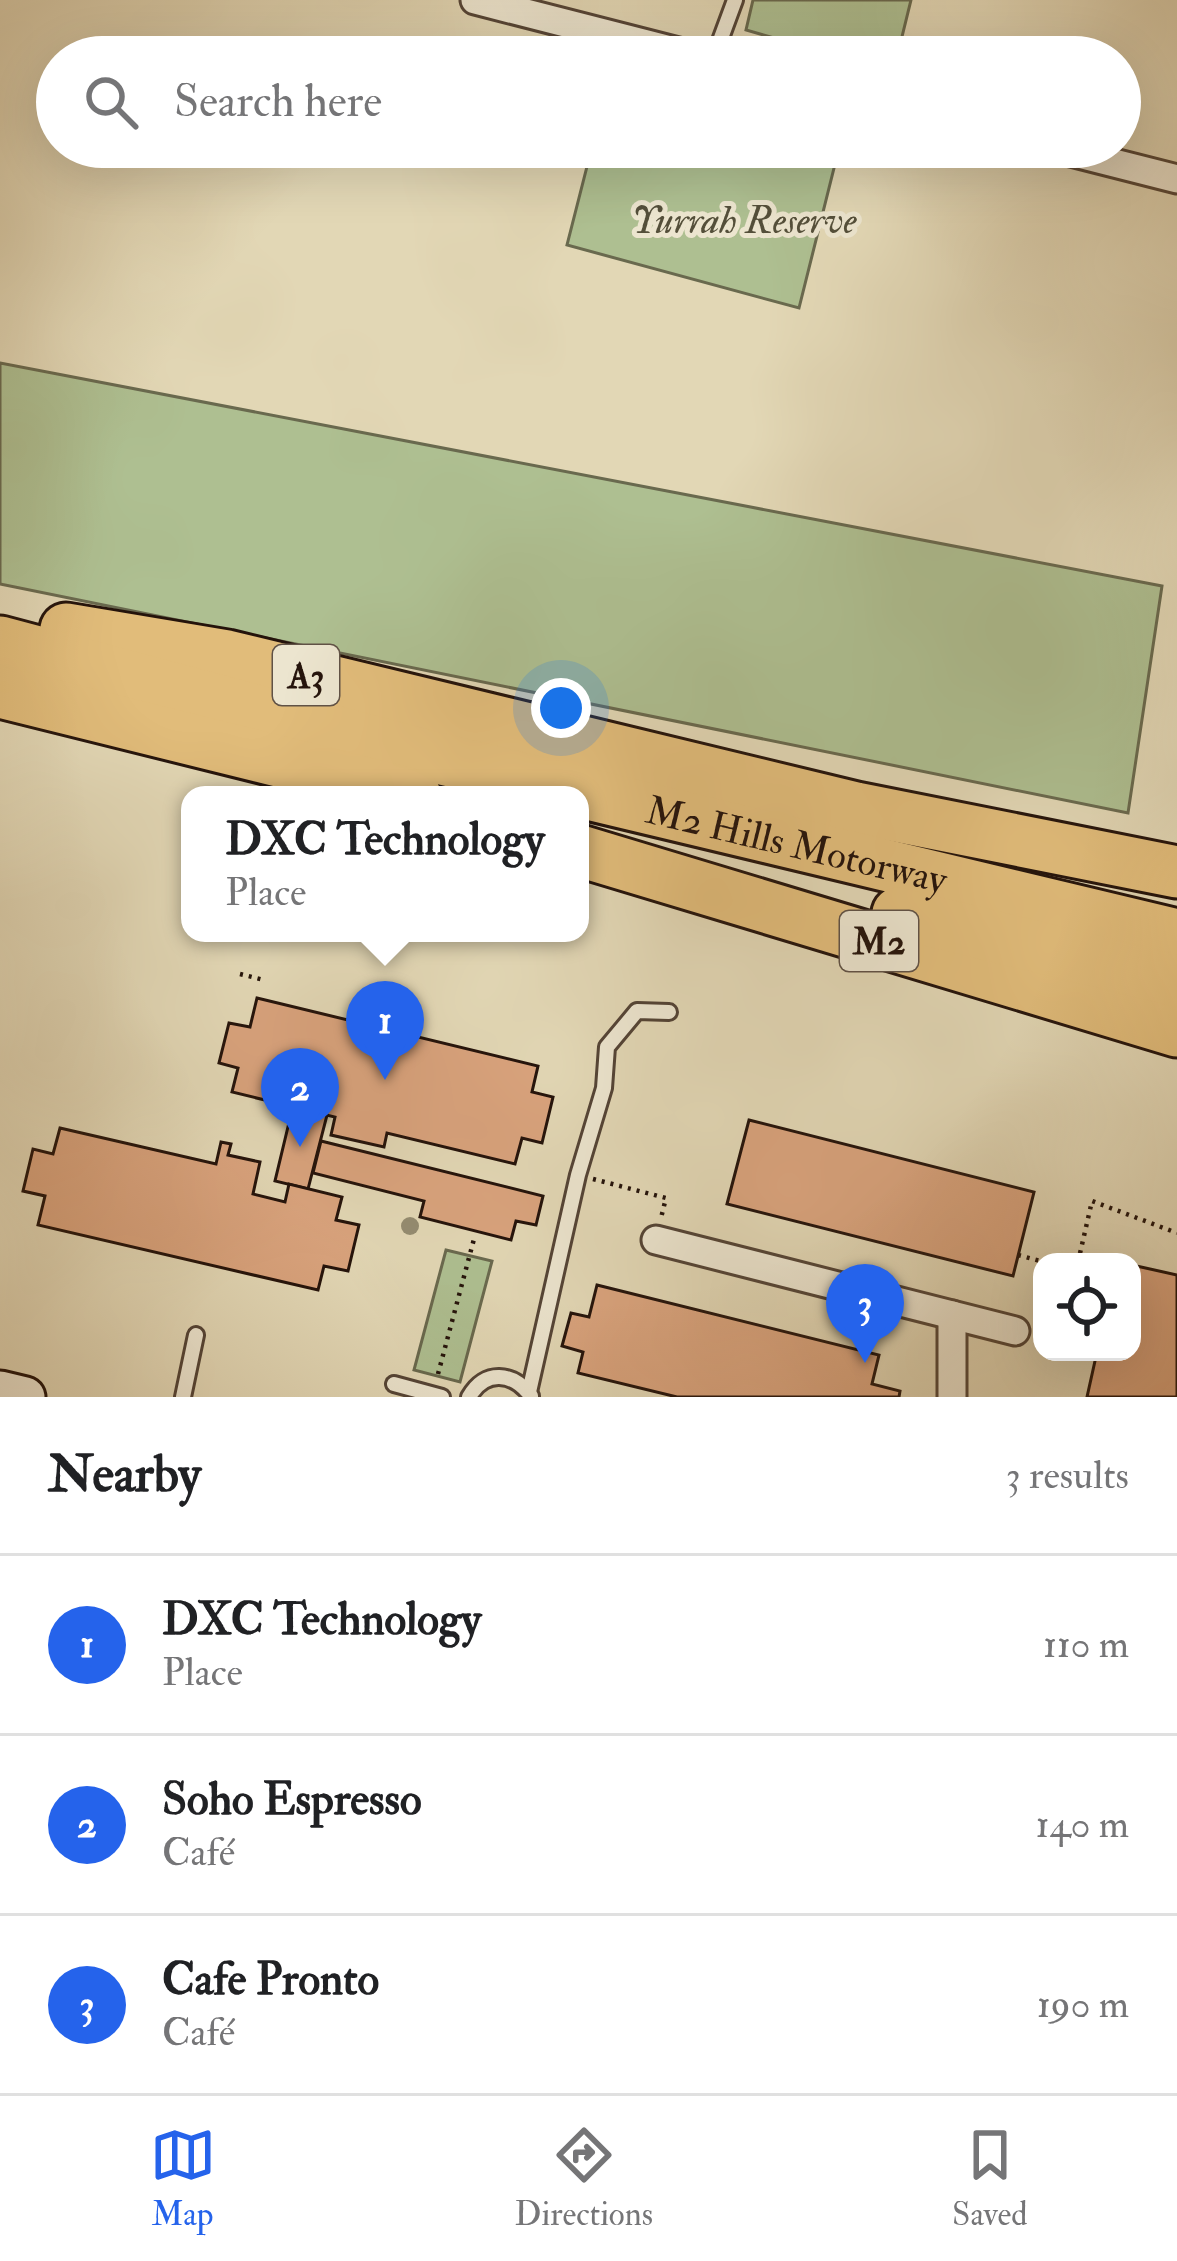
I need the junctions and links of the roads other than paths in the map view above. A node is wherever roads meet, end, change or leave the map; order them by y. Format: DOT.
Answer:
graph roads {
  1 [pos="475,0"];
  2 [pos="735,0"];
  3 [pos="616,36"];
  4 [pos="721,36"];
  5 [pos="1134,168"];
  6 [pos="1177,179"];
  7 [pos="0,618"];
  8 [pos="0,642"];
  9 [pos="0,692"];
  10 [pos="335,776"];
  11 [pos="368,786"];
  12 [pos="378,786"];
  13 [pos="555,786"];
  14 [pos="589,794"];
  15 [pos="589,837"];
  16 [pos="589,854"];
  17 [pos="1177,872"];
  18 [pos="1177,935"];
  19 [pos="1177,981"];
  20 [pos="669,1012"];
  21 [pos="1177,1031"];
  22 [pos="656,1240"];
  23 [pos="952,1316"];
  24 [pos="1015,1331"];
  25 [pos="196,1335"];
  26 [pos="394,1384"];
  27 [pos="0,1390"];
  28 [pos="530,1395"];
  29 [pos="438,1396"];
  30 [pos="25,1397"];
  31 [pos="183,1397"];
  32 [pos="469,1397"];
  33 [pos="952,1397"];
  1 -- 3 [label="street"];
  2 -- 4 [label="lane"];
  5 -- 6 [label="street"];
  7 -- 17 [label="highway, A3"];
  8 -- 13 [label="highway, M2 Hills Motorway / M2"];
  9 -- 10 [label="highway"];
  10 -- 11 [label="highway"];
  10 -- 12 [label="highway"];
  14 -- 18 [label="highway, M2 Hills Motorway / M2"];
  15 -- 19 [label="highway, M2 Hills Motorway / M2"];
  16 -- 21 [label="highway, M2"];
  20 -- 28 [label="lane"];
  22 -- 23 [label="street"];
  23 -- 24 [label="street"];
  23 -- 33 [label="street"];
  25 -- 31 [label="lane"];
  26 -- 29 [label="lane"];
  27 -- 30 [label="main road"];
  28 -- 32 [label="lane"];
}
